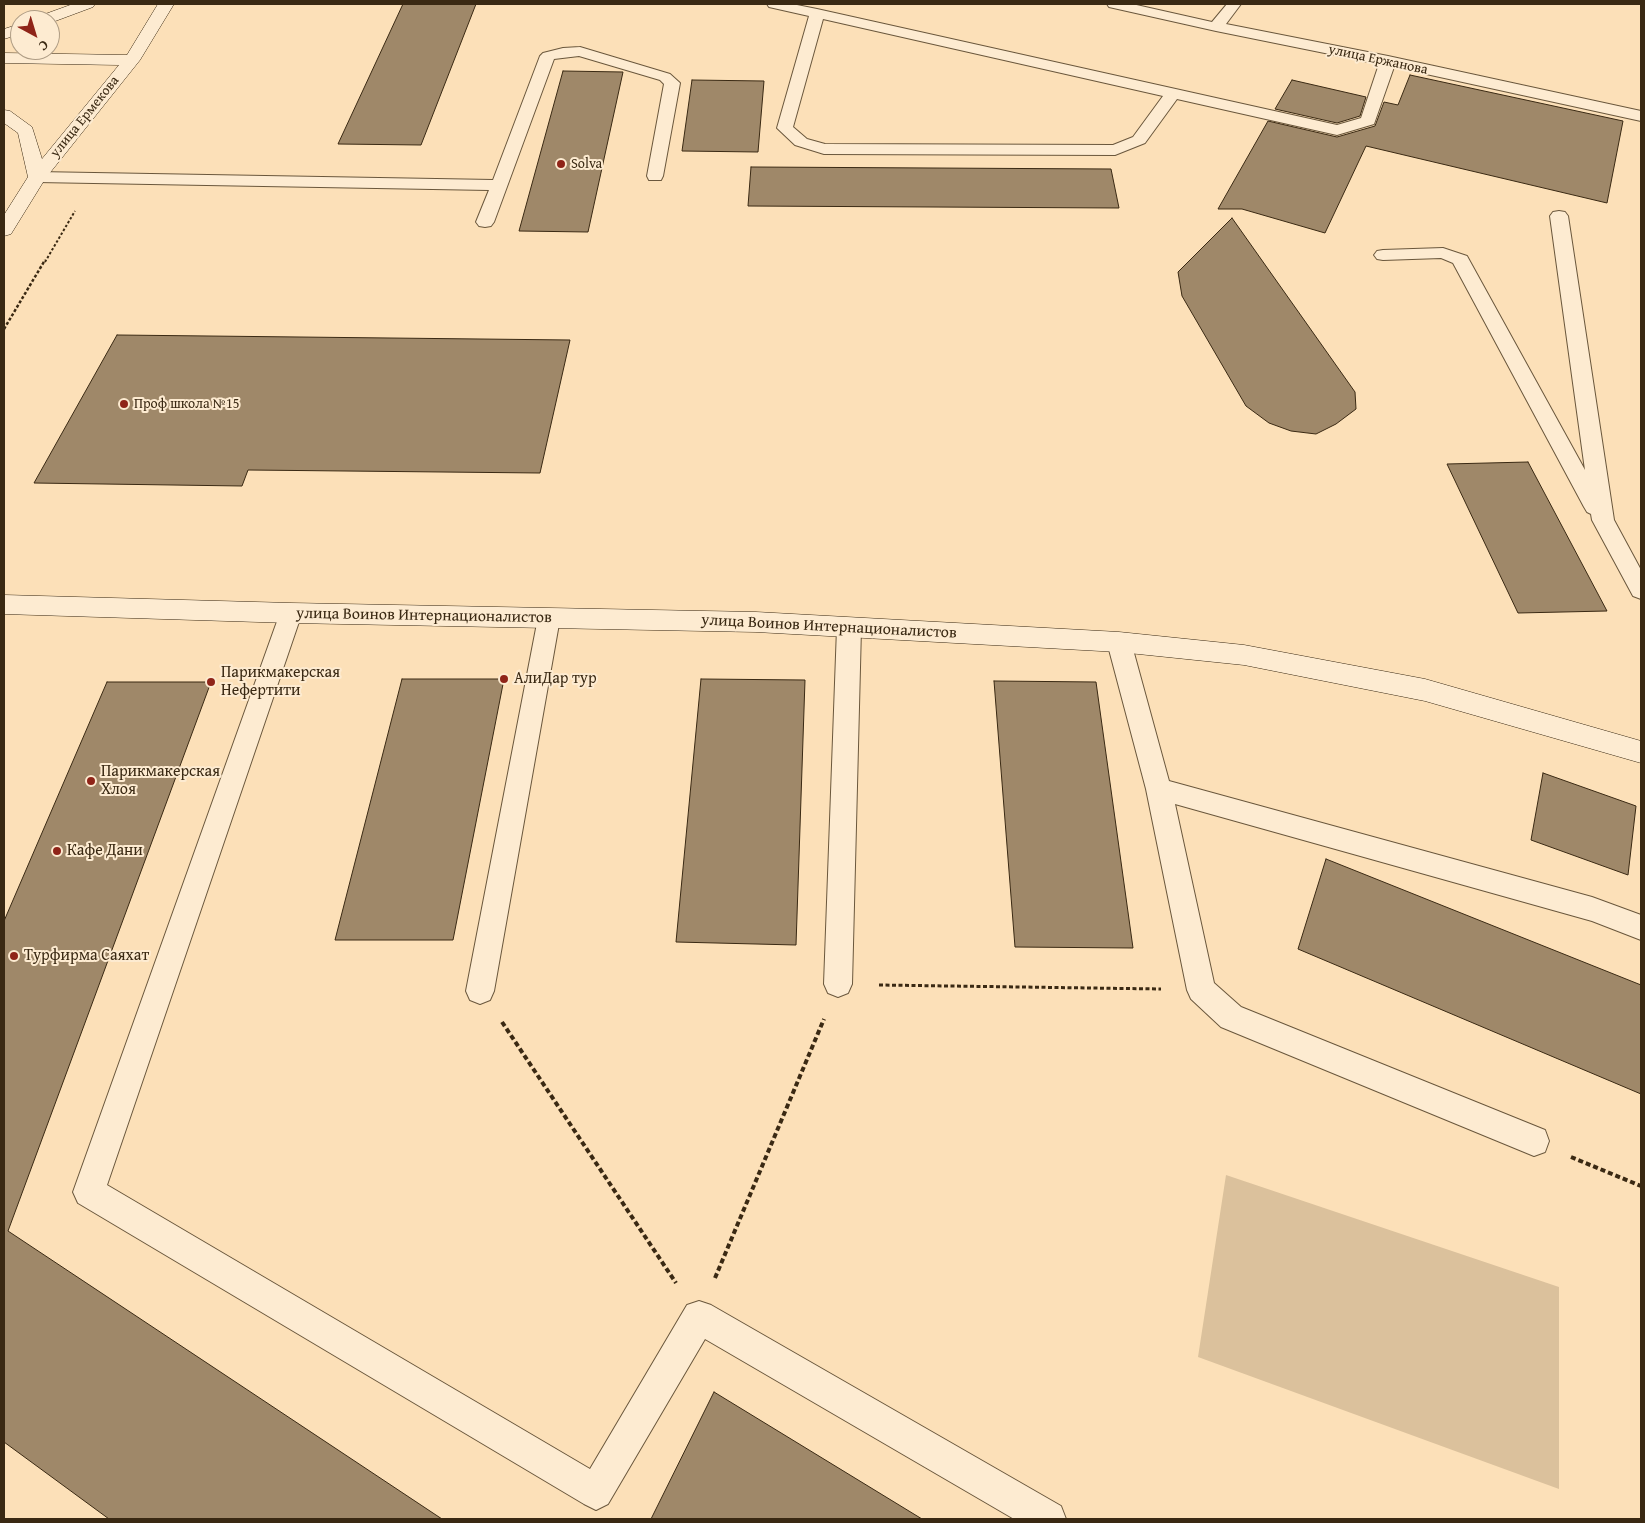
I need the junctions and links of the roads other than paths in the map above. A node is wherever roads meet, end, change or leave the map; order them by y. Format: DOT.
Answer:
graph roads {
  1 [pos="87,4"];
  2 [pos="166,4"];
  3 [pos="774,4"];
  4 [pos="1114,4"];
  5 [pos="1234,4"];
  6 [pos="817,12"];
  7 [pos="60,14"];
  8 [pos="1216,27"];
  9 [pos="4,58"];
  10 [pos="132,60"];
  11 [pos="1388,62"];
  12 [pos="1173,93"];
  13 [pos="4,115"];
  14 [pos="1641,116"];
  15 [pos="655,176"];
  16 [pos="37,177"];
  17 [pos="499,185"];
  18 [pos="1559,216"];
  19 [pos="485,222"];
  20 [pos="4,230"];
  21 [pos="1383,255"];
  22 [pos="1603,520"];
  23 [pos="1641,590"];
  24 [pos="4,604"];
  25 [pos="291,614"];
  26 [pos="549,618"];
  27 [pos="849,628"];
  28 [pos="1119,642"];
  29 [pos="1641,752"];
  30 [pos="1160,789"];
  31 [pos="1641,927"];
  32 [pos="838,984"];
  33 [pos="480,991"];
  34 [pos="1534,1142"];
  35 [pos="1048,1519"];
  1 -- 7 [label="main road"];
  2 -- 10 [label="main road, улица Ермекова"];
  3 -- 6 [label="lane"];
  4 -- 8 [label="lane, улица Ержанова"];
  5 -- 8 [label="lane"];
  6 -- 12 [label="lane"];
  6 -- 12 [label="lane"];
  8 -- 11 [label="lane, улица Ержанова"];
  9 -- 10 [label="main road"];
  10 -- 16 [label="main road, улица Ермекова"];
  11 -- 12 [label="lane"];
  11 -- 14 [label="lane, улица Ержанова"];
  13 -- 16 [label="main road"];
  15 -- 17 [label="lane"];
  16 -- 17 [label="lane"];
  16 -- 20 [label="main road, улица Ермекова"];
  17 -- 19 [label="lane"];
  18 -- 22 [label="lane"];
  21 -- 22 [label="lane"];
  22 -- 23 [label="lane"];
  24 -- 25 [label="main road, улица Воинов Интернационалистов"];
  25 -- 26 [label="main road, улица Воинов Интернационалистов"];
  25 -- 35 [label="lane"];
  26 -- 27 [label="main road, улица Воинов Интернационалистов"];
  26 -- 33 [label="lane"];
  27 -- 28 [label="main road, улица Воинов Интернационалистов"];
  27 -- 32 [label="lane"];
  28 -- 29 [label="main road, улица Воинов Интернационалистов"];
  28 -- 30 [label="lane"];
  30 -- 31 [label="lane"];
  30 -- 34 [label="lane"];
}
